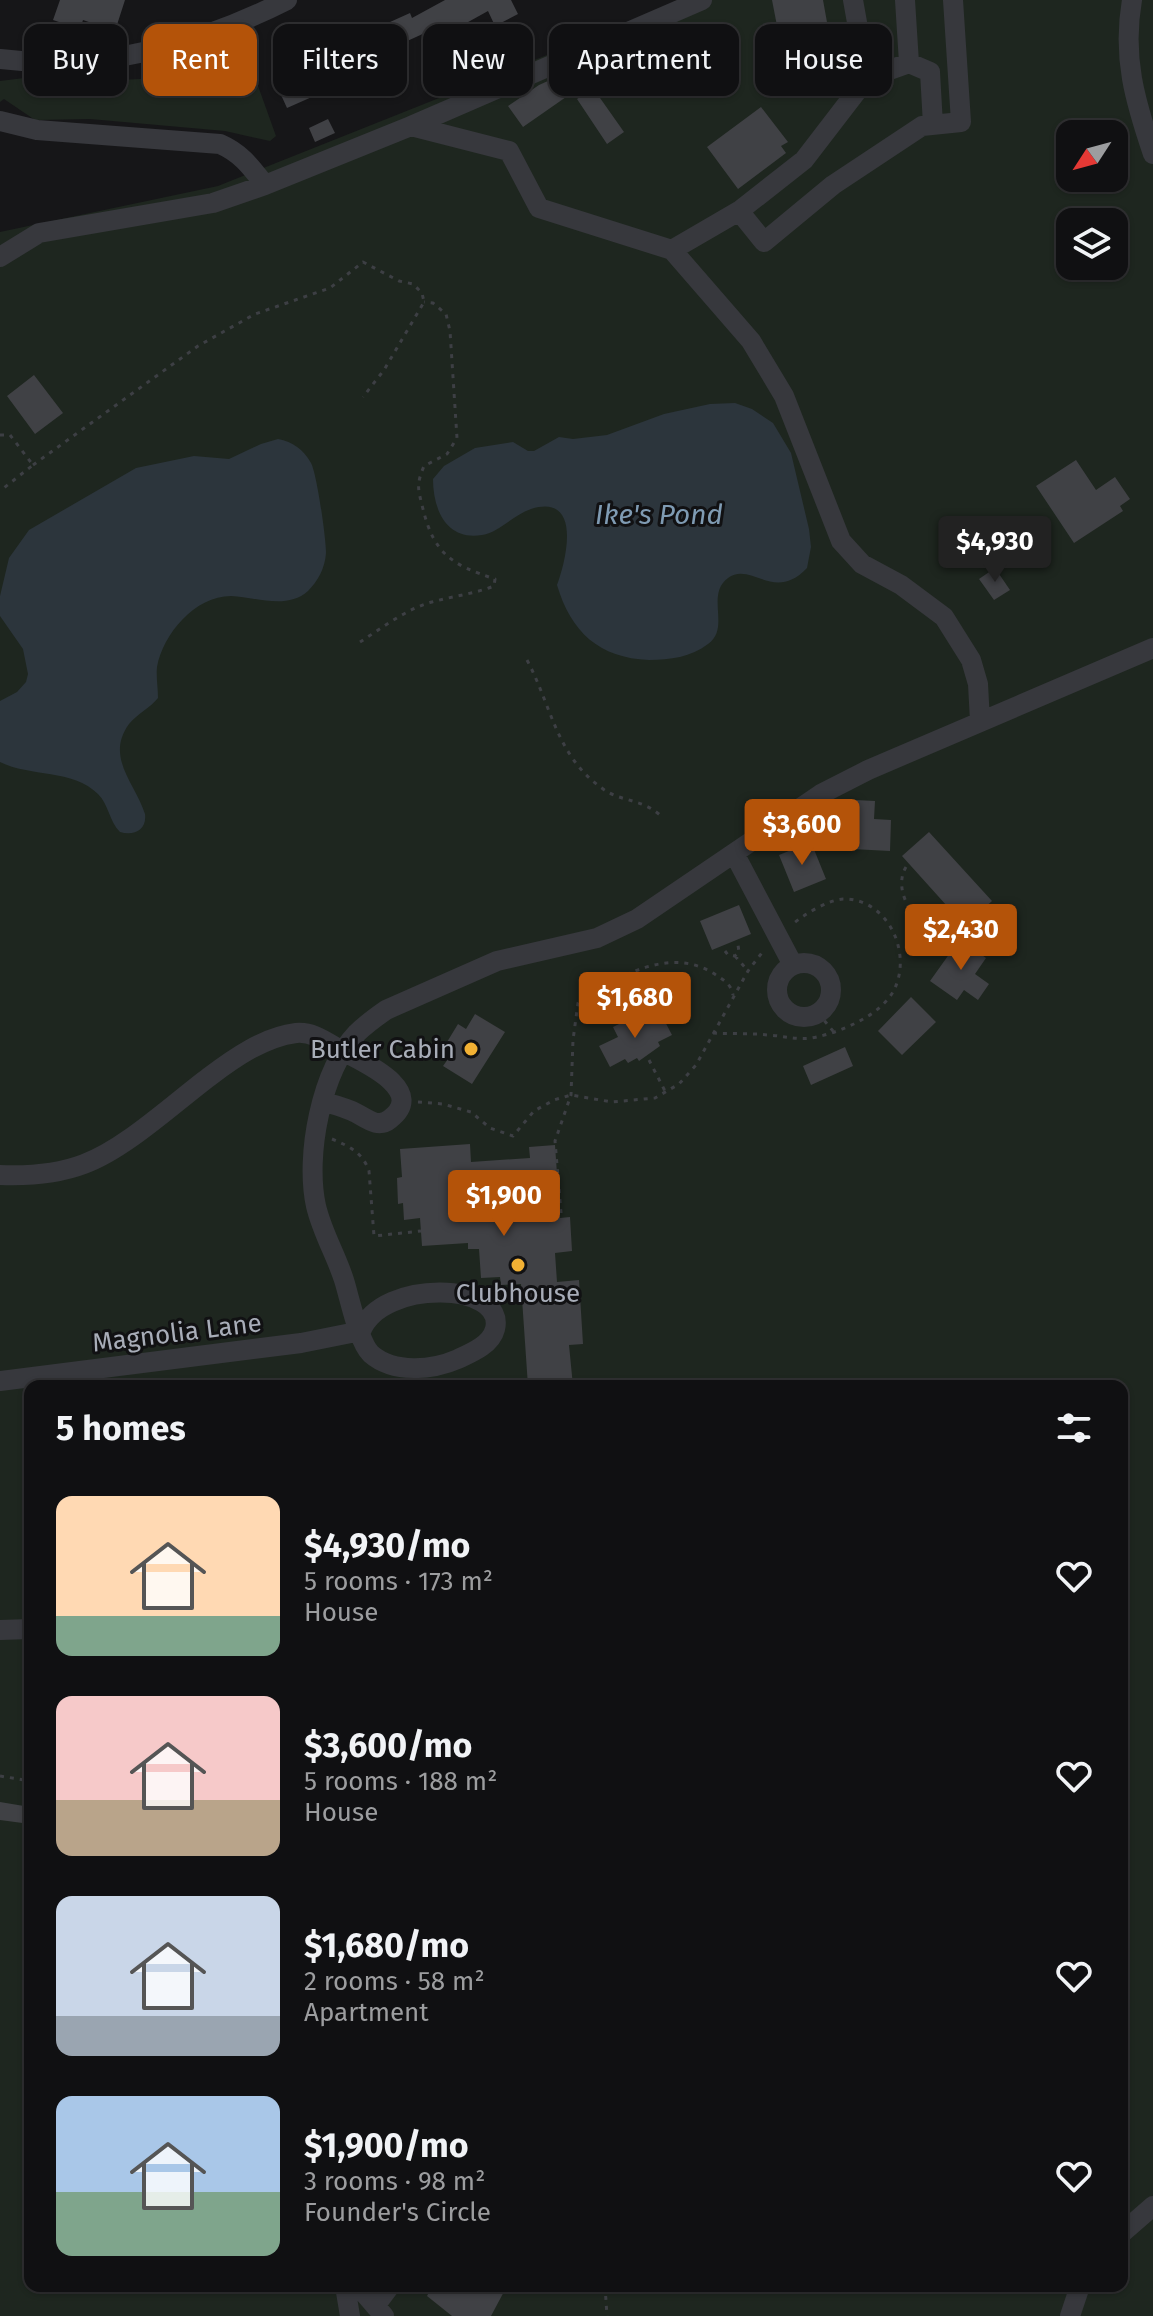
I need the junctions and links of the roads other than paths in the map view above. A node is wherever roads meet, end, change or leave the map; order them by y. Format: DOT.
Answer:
graph roads {
  1 [pos="287,0"];
  2 [pos="702,0"];
  3 [pos="853,0"];
  4 [pos="905,0"];
  5 [pos="953,0"];
  6 [pos="1132,0"];
  7 [pos="857,24"];
  8 [pos="0,59"];
  9 [pos="909,63"];
  10 [pos="892,69"];
  11 [pos="853,96"];
  12 [pos="0,121"];
  13 [pos="933,125"];
  14 [pos="411,126"];
  15 [pos="1153,154"];
  16 [pos="265,185"];
  17 [pos="739,211"];
  18 [pos="672,250"];
  19 [pos="0,257"];
  20 [pos="1153,648"];
  21 [pos="980,721"];
  22 [pos="735,855"];
  23 [pos="793,965"];
  24 [pos="343,1052"];
  25 [pos="323,1102"];
  26 [pos="0,1175"];
  27 [pos="361,1331"];
  28 [pos="0,1381"];
  29 [pos="24,1629"];
  30 [pos="0,1630"];
  31 [pos="1153,2206"];
  32 [pos="1128,2228"];
  33 [pos="346,2292"];
  34 [pos="363,2292"];
  35 [pos="388,2292"];
  36 [pos="1078,2292"];
  37 [pos="380,2311"];
  38 [pos="350,2316"];
  39 [pos="1070,2316"];
  1 -- 8 [label="street"];
  2 -- 14 [label="street"];
  3 -- 7 [label="street"];
  4 -- 9 [label="street"];
  5 -- 13 [label="street"];
  6 -- 15 [label="street"];
  9 -- 10 [label="street"];
  9 -- 13 [label="street"];
  11 -- 17 [label="street"];
  12 -- 16 [label="street"];
  13 -- 17 [label="street"];
  14 -- 16 [label="street"];
  14 -- 18 [label="street"];
  16 -- 19 [label="street"];
  17 -- 18 [label="street"];
  18 -- 21 [label="street"];
  20 -- 21 [label="street"];
  21 -- 22 [label="street"];
  22 -- 23 [label="street"];
  22 -- 24 [label="street"];
  23 -- 23 [label="street"];
  24 -- 25 [label="street"];
  24 -- 25 [label="street"];
  24 -- 26 [label="street"];
  25 -- 27 [label="street"];
  27 -- 27 [label="street"];
  27 -- 28 [label="street, Magnolia Lane"];
  29 -- 30 [label="street"];
  31 -- 32 [label="street"];
  33 -- 38 [label="street"];
  34 -- 37 [label="street"];
  35 -- 37 [label="street"];
  36 -- 39 [label="street"];
}
